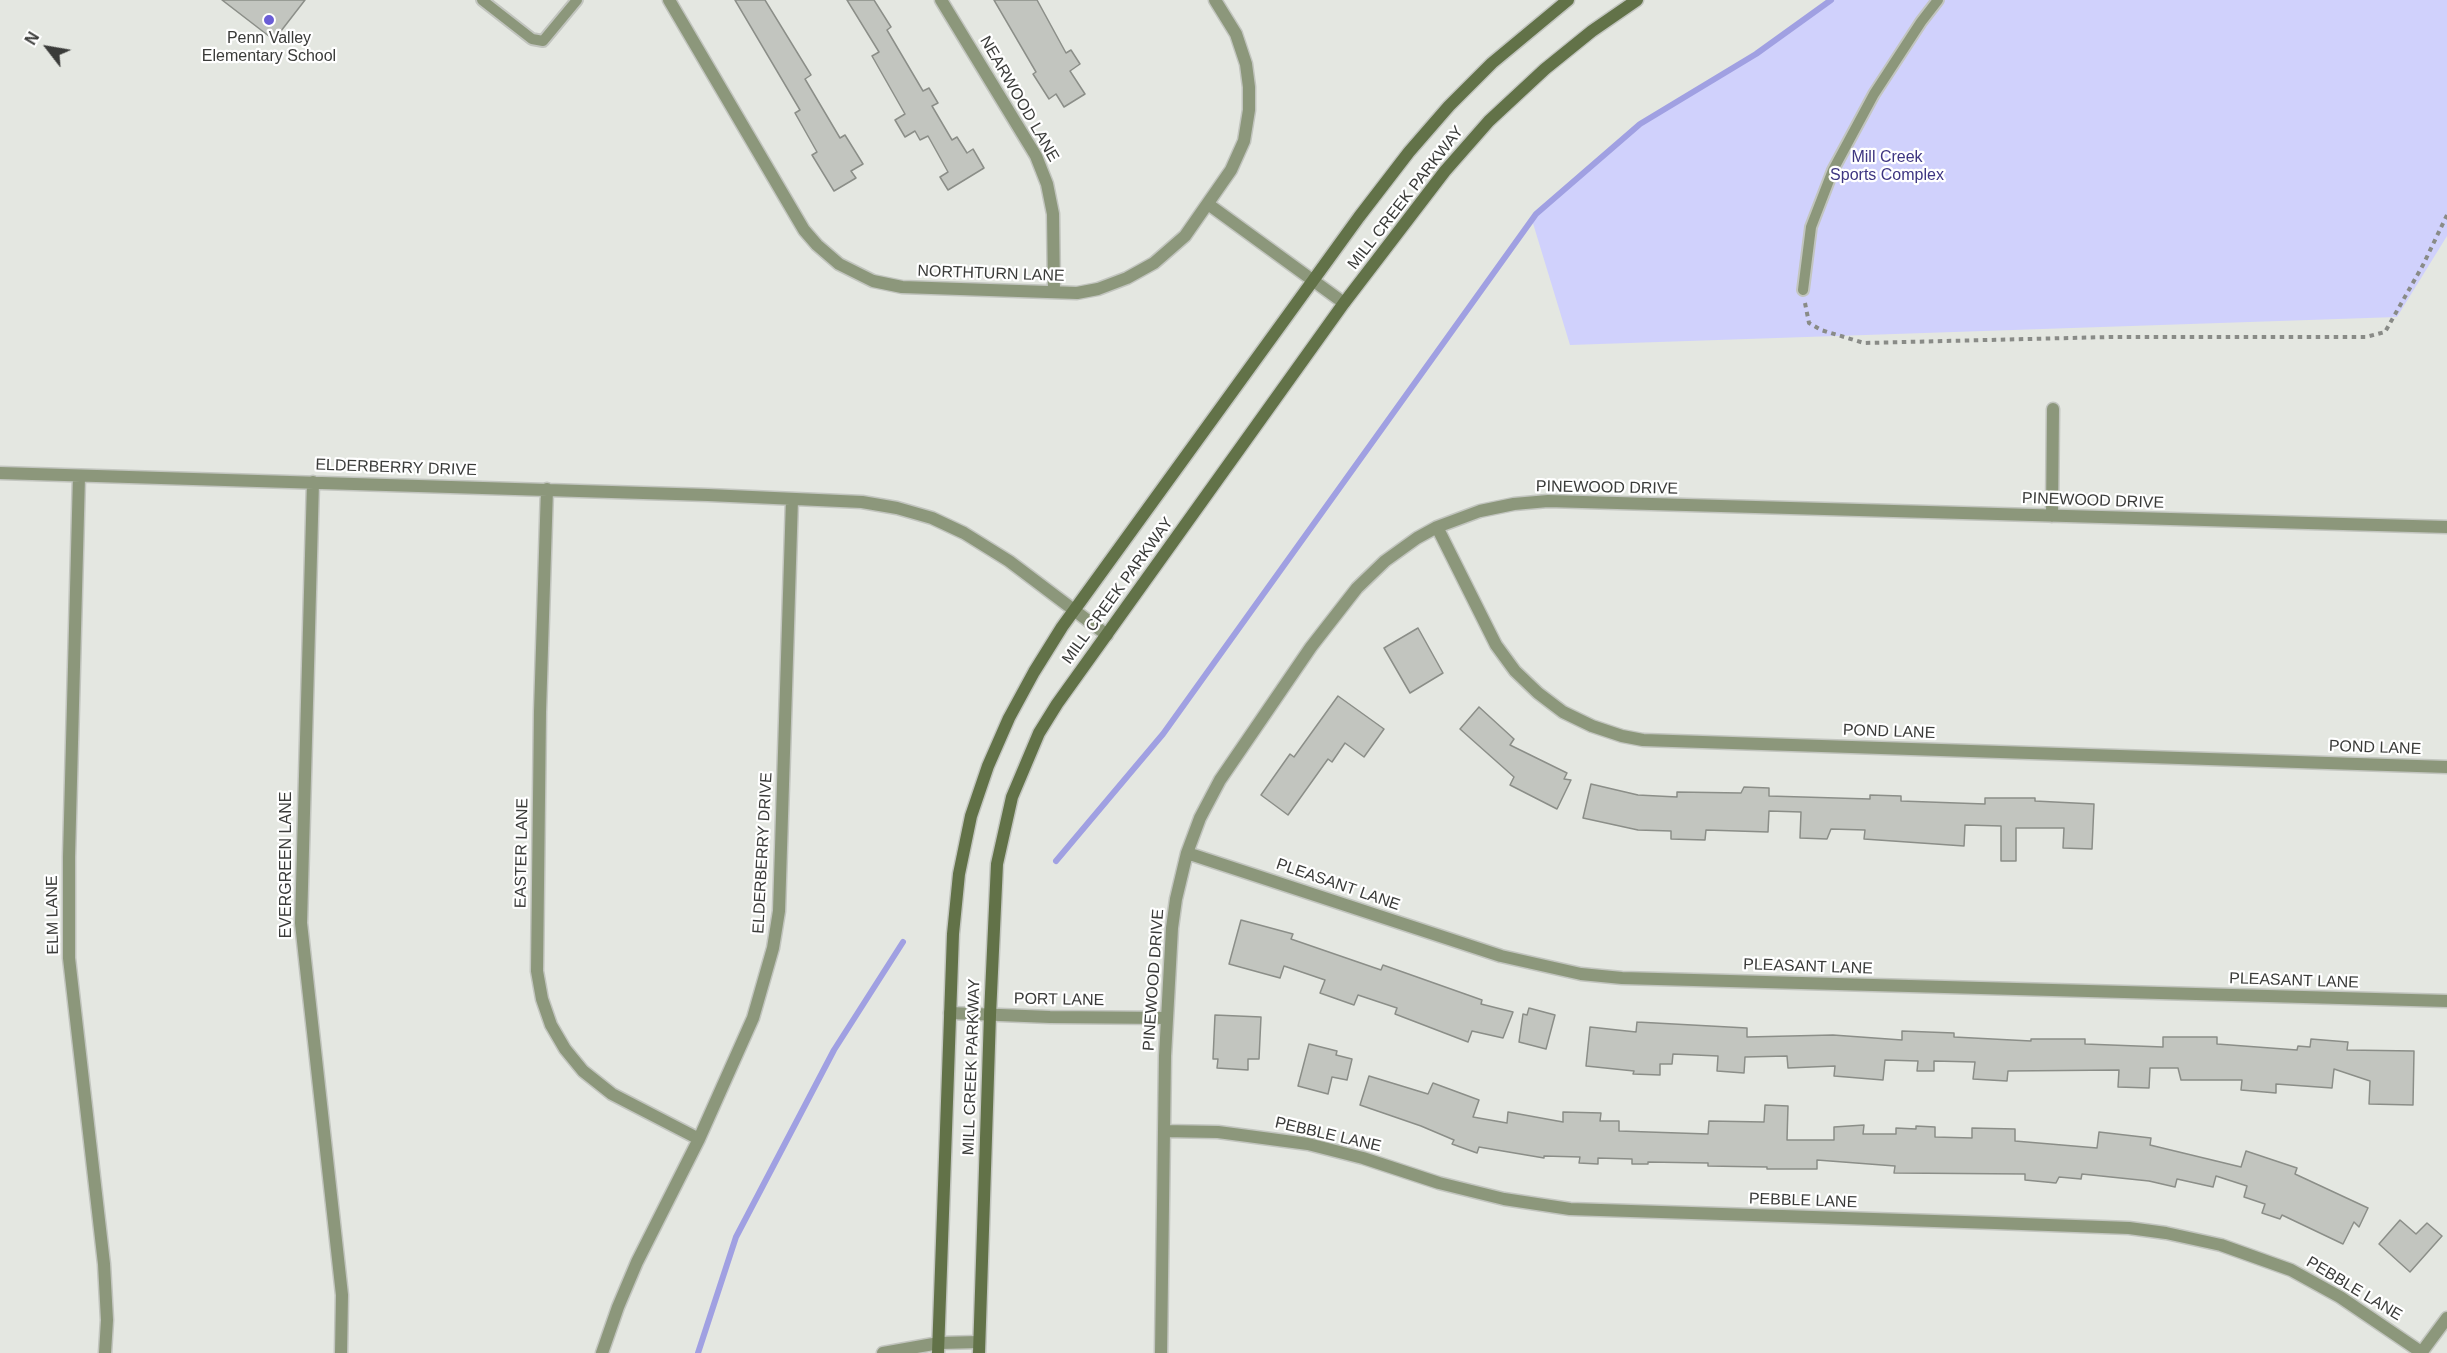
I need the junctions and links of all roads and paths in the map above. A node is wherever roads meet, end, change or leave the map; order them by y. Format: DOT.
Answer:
graph roads {
  1 [pos="482,0"];
  2 [pos="577,0"];
  3 [pos="669,0"];
  4 [pos="941,0"];
  5 [pos="1215,0"];
  6 [pos="1569,0"];
  7 [pos="1637,0"];
  8 [pos="1938,0"];
  9 [pos="1208,204"];
  10 [pos="2447,215"];
  11 [pos="1314,280"];
  12 [pos="1803,290"];
  13 [pos="1054,292"];
  14 [pos="1344,303"];
  15 [pos="2053,409"];
  16 [pos="0,473"];
  17 [pos="79,476"];
  18 [pos="314,482"];
  19 [pos="547,489"];
  20 [pos="792,499"];
  21 [pos="2052,516"];
  22 [pos="1437,527"];
  23 [pos="2447,527"];
  24 [pos="1075,610"];
  25 [pos="1107,635"];
  26 [pos="2447,767"];
  27 [pos="1188,853"];
  28 [pos="2447,1001"];
  29 [pos="950,1013"];
  30 [pos="990,1015"];
  31 [pos="1167,1018"];
  32 [pos="1164,1131"];
  33 [pos="699,1139"];
  34 [pos="2447,1318"];
  35 [pos="938,1348"];
  36 [pos="979,1348"];
  37 [pos="105,1353"];
  38 [pos="341,1353"];
  39 [pos="602,1353"];
  40 [pos="883,1353"];
  41 [pos="1161,1353"];
  42 [pos="2421,1353"];
  1 -- 2 [label="lane"];
  3 -- 13 [label="street, NORTHTURN LANE"];
  4 -- 13 [label="street, NEARWOOD LANE"];
  5 -- 9 [label="street, NORTHTURN LANE"];
  6 -- 11 [label="main road, MILL CREEK PARKWAY"];
  7 -- 14 [label="main road, MILL CREEK PARKWAY"];
  8 -- 12 [label="lane"];
  9 -- 11 [label="street"];
  9 -- 13 [label="street, NORTHTURN LANE"];
  10 -- 12 [label="path"];
  11 -- 14 [label="street"];
  11 -- 24 [label="main road, MILL CREEK PARKWAY"];
  14 -- 25 [label="main road, MILL CREEK PARKWAY"];
  15 -- 21 [label="street"];
  16 -- 17 [label="street, ELDERBERRY DRIVE"];
  17 -- 18 [label="street, ELDERBERRY DRIVE"];
  17 -- 37 [label="street, ELM LANE"];
  18 -- 19 [label="street, ELDERBERRY DRIVE"];
  18 -- 38 [label="street, EVERGREEN LANE"];
  19 -- 20 [label="street, ELDERBERRY DRIVE"];
  19 -- 33 [label="street, EASTER LANE"];
  20 -- 24 [label="street, ELDERBERRY DRIVE"];
  20 -- 33 [label="street, ELDERBERRY DRIVE"];
  21 -- 22 [label="street, PINEWOOD DRIVE"];
  21 -- 23 [label="street, PINEWOOD DRIVE"];
  22 -- 26 [label="street, POND LANE"];
  22 -- 27 [label="street, PINEWOOD DRIVE"];
  24 -- 25 [label="street, ELDERBERRY DRIVE"];
  24 -- 29 [label="main road, MILL CREEK PARKWAY"];
  25 -- 30 [label="main road, MILL CREEK PARKWAY"];
  27 -- 28 [label="street, PLEASANT LANE"];
  27 -- 31 [label="street, PINEWOOD DRIVE"];
  29 -- 30 [label="street, PORT LANE"];
  29 -- 35 [label="main road, MILL CREEK PARKWAY"];
  30 -- 31 [label="street, PORT LANE"];
  30 -- 36 [label="main road, MILL CREEK PARKWAY"];
  31 -- 32 [label="street, PINEWOOD DRIVE"];
  32 -- 41 [label="street, PINEWOOD DRIVE"];
  32 -- 42 [label="street, PEBBLE LANE"];
  33 -- 39 [label="street, ELDERBERRY DRIVE"];
  34 -- 42 [label="street"];
  35 -- 36 [label="street"];
  35 -- 40 [label="street"];
}
